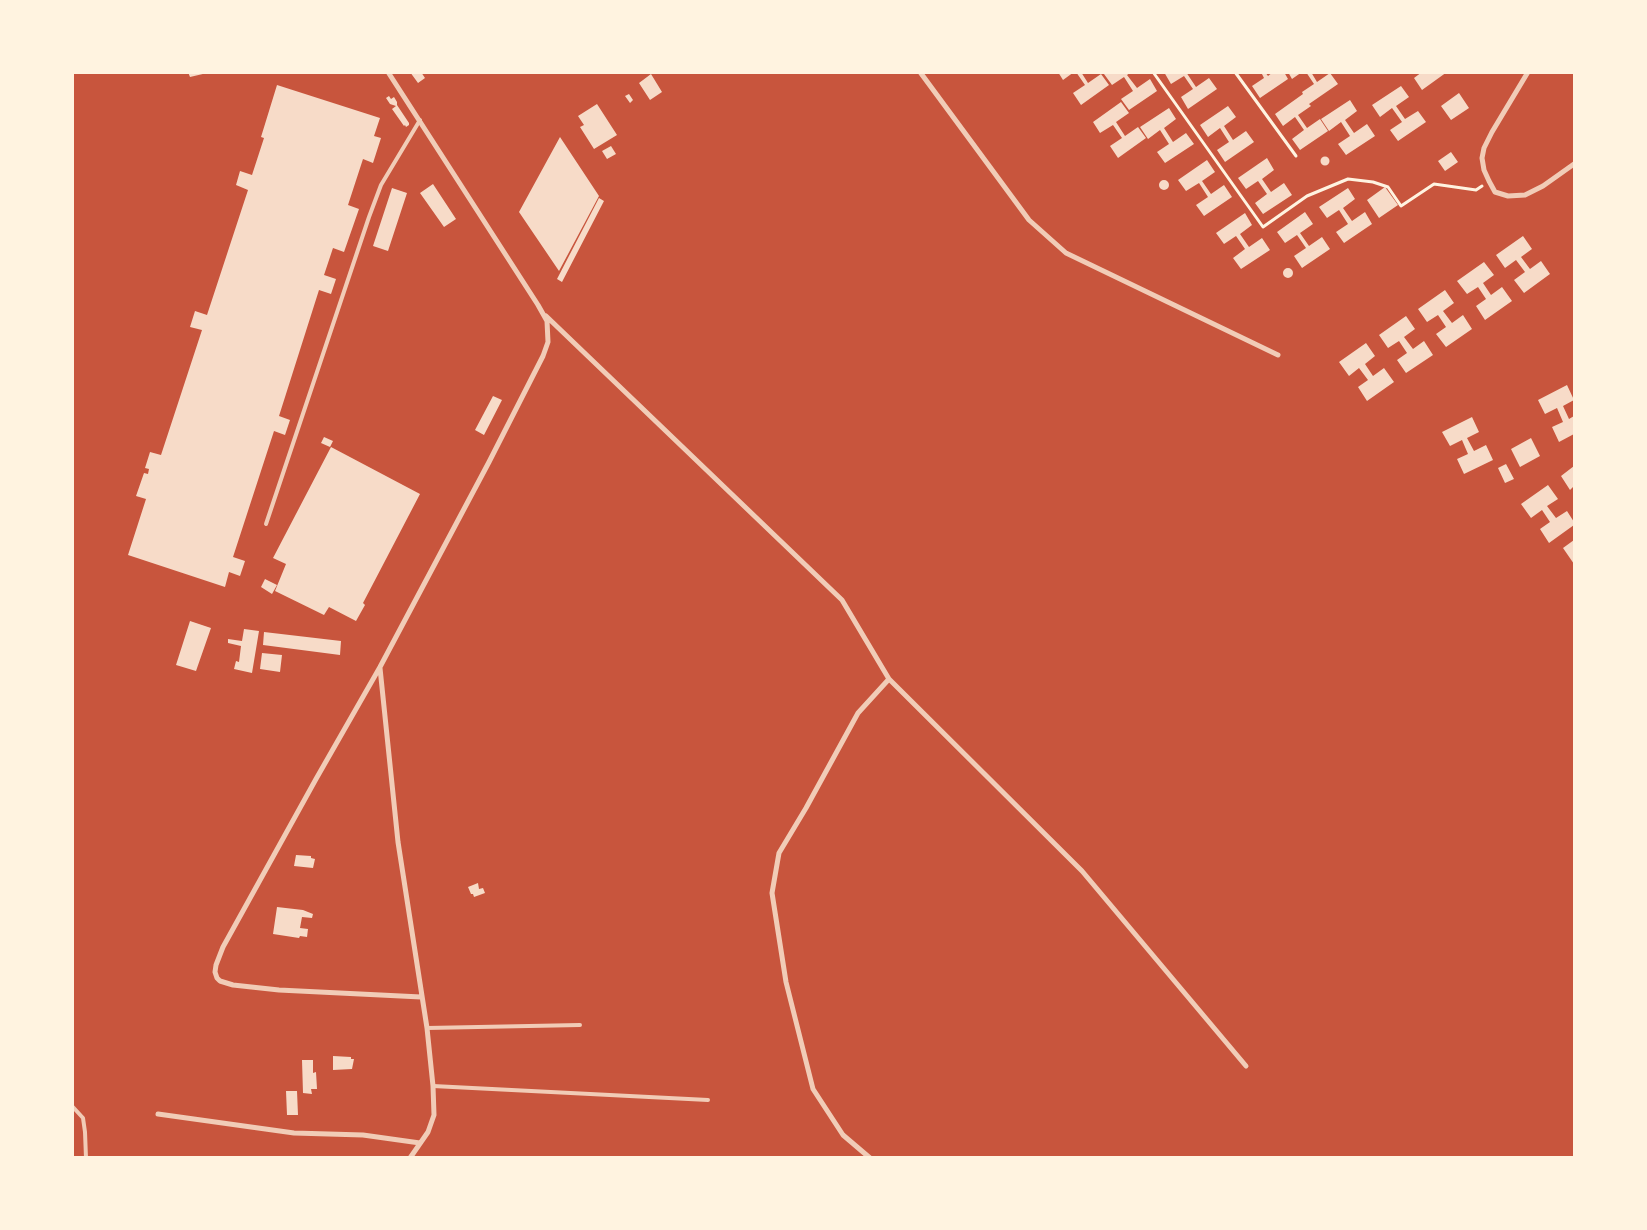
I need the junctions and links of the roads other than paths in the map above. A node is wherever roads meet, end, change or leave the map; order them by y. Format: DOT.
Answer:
graph roads {
  1 [pos="388,72"];
  2 [pos="920,72"];
  3 [pos="1528,72"];
  4 [pos="420,120"];
  5 [pos="1574,164"];
  6 [pos="544,314"];
  7 [pos="1278,355"];
  8 [pos="266,524"];
  9 [pos="380,667"];
  10 [pos="889,679"];
  11 [pos="421,997"];
  12 [pos="580,1025"];
  13 [pos="427,1028"];
  14 [pos="1246,1066"];
  15 [pos="433,1086"];
  16 [pos="708,1100"];
  17 [pos="72,1106"];
  18 [pos="158,1114"];
  19 [pos="420,1143"];
  20 [pos="86,1158"];
  21 [pos="410,1158"];
  22 [pos="870,1158"];
  1 -- 4 [label="street"];
  2 -- 7 [label="street"];
  3 -- 5 [label="street"];
  4 -- 6 [label="street"];
  4 -- 8 [label="lane"];
  6 -- 9 [label="street"];
  6 -- 10 [label="street"];
  9 -- 11 [label="street"];
  9 -- 11 [label="street"];
  10 -- 14 [label="street"];
  10 -- 22 [label="street"];
  11 -- 13 [label="street"];
  12 -- 13 [label="lane"];
  13 -- 15 [label="street"];
  15 -- 16 [label="lane"];
  15 -- 19 [label="street"];
  17 -- 20 [label="lane"];
  18 -- 19 [label="street"];
  19 -- 21 [label="street"];
}
